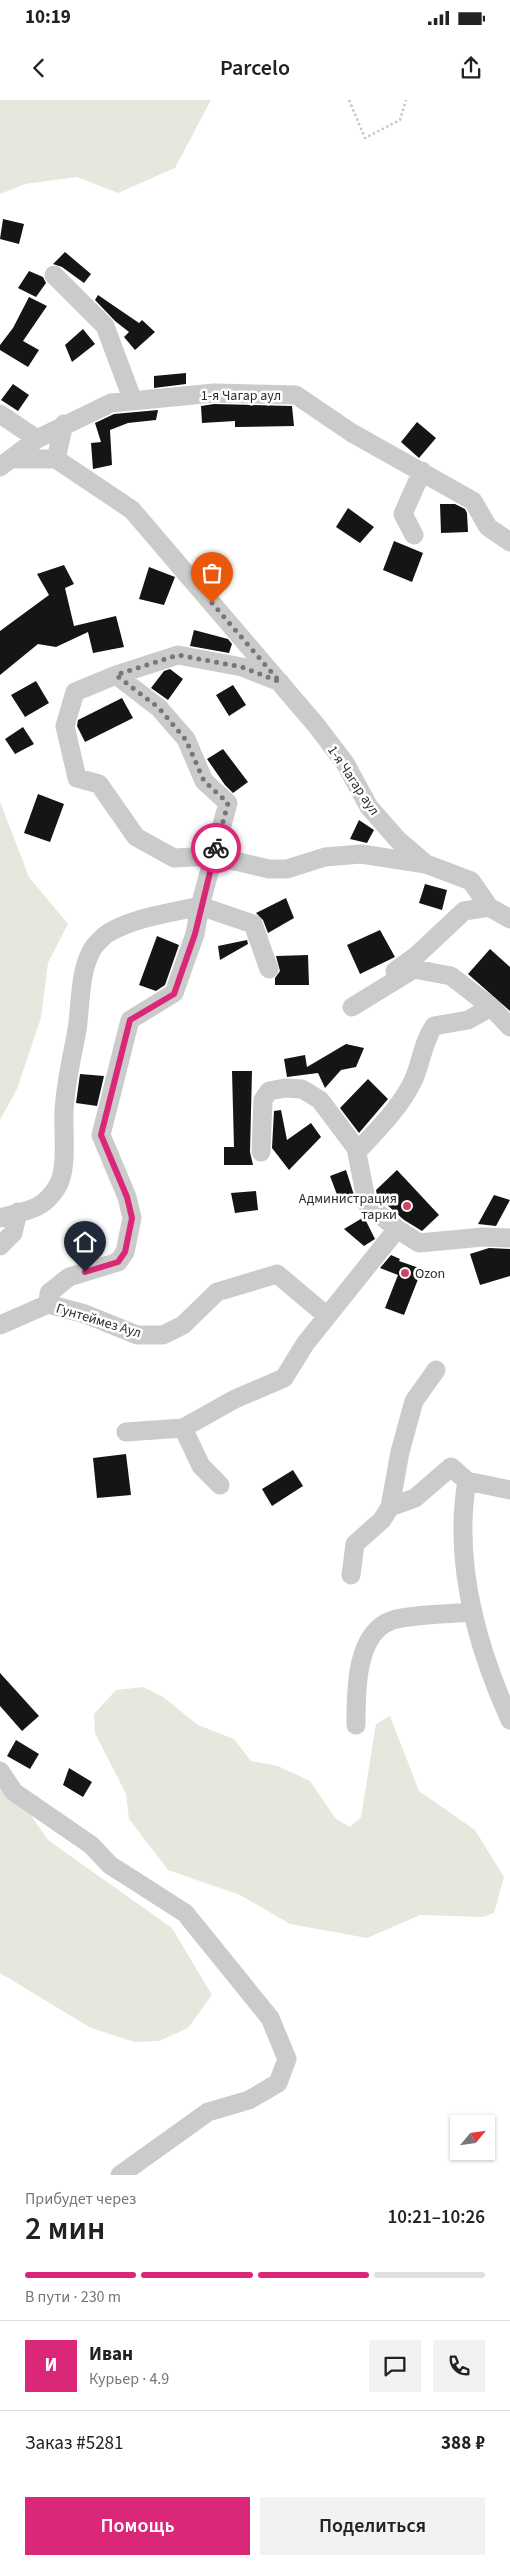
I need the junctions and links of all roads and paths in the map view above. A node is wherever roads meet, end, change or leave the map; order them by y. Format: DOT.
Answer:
graph roads {
  1 [pos="349,100"];
  2 [pos="406,100"];
  3 [pos="54,275"];
  4 [pos="133,401"];
  5 [pos="0,414"];
  6 [pos="64,424"];
  7 [pos="38,439"];
  8 [pos="56,459"];
  9 [pos="5,463"];
  10 [pos="422,471"];
  11 [pos="414,534"];
  12 [pos="510,542"];
  13 [pos="116,675"];
  14 [pos="280,682"];
  15 [pos="214,856"];
  16 [pos="426,864"];
  17 [pos="200,906"];
  18 [pos="489,907"];
  19 [pos="510,919"];
  20 [pos="269,969"];
  21 [pos="491,1008"];
  22 [pos="510,1027"];
  23 [pos="261,1152"];
  24 [pos="357,1152"];
  25 [pos="18,1212"];
  26 [pos="0,1218"];
  27 [pos="397,1229"];
  28 [pos="510,1238"];
  29 [pos="0,1246"];
  30 [pos="48,1304"];
  31 [pos="327,1316"];
  32 [pos="0,1326"];
  33 [pos="436,1370"];
  34 [pos="183,1428"];
  35 [pos="126,1432"];
  36 [pos="467,1481"];
  37 [pos="220,1485"];
  38 [pos="510,1490"];
  39 [pos="390,1507"];
  40 [pos="351,1575"];
  41 [pos="474,1612"];
  42 [pos="510,1720"];
  43 [pos="356,1725"];
  44 [pos="0,1771"];
  45 [pos="120,2175"];
  1 -- 2 [label="path"];
  3 -- 4 [label="street"];
  4 -- 6 [label="street, 1-я Чагар аул"];
  4 -- 10 [label="street, 1-я Чагар аул"];
  5 -- 7 [label="street"];
  6 -- 7 [label="street, 1-я Чагар аул"];
  6 -- 8 [label="street"];
  7 -- 9 [label="street, 1-я Чагар аул"];
  8 -- 9 [label="street"];
  8 -- 14 [label="street, 1-я Чагар аул"];
  10 -- 11 [label="street"];
  10 -- 12 [label="street, 1-я Чагар аул"];
  13 -- 14 [label="street"];
  13 -- 15 [label="street"];
  13 -- 15 [label="street"];
  14 -- 16 [label="street, 1-я Чагар аул"];
  15 -- 16 [label="street"];
  15 -- 17 [label="street"];
  16 -- 18 [label="street"];
  17 -- 20 [label="street"];
  17 -- 25 [label="street"];
  17 -- 30 [label="street"];
  18 -- 19 [label="street"];
  18 -- 21 [label="street"];
  21 -- 22 [label="street"];
  21 -- 24 [label="street"];
  23 -- 24 [label="street"];
  24 -- 27 [label="street"];
  25 -- 26 [label="street"];
  25 -- 29 [label="street"];
  27 -- 28 [label="street"];
  27 -- 31 [label="street"];
  30 -- 31 [label="street, Гунтеймез Аул"];
  30 -- 32 [label="street, Гунтеймез Аул"];
  31 -- 34 [label="street"];
  33 -- 39 [label="street"];
  34 -- 35 [label="street"];
  34 -- 37 [label="street"];
  36 -- 38 [label="street"];
  36 -- 39 [label="street"];
  36 -- 41 [label="street"];
  39 -- 40 [label="street"];
  41 -- 42 [label="street"];
  41 -- 43 [label="street"];
  44 -- 45 [label="street"];
}
